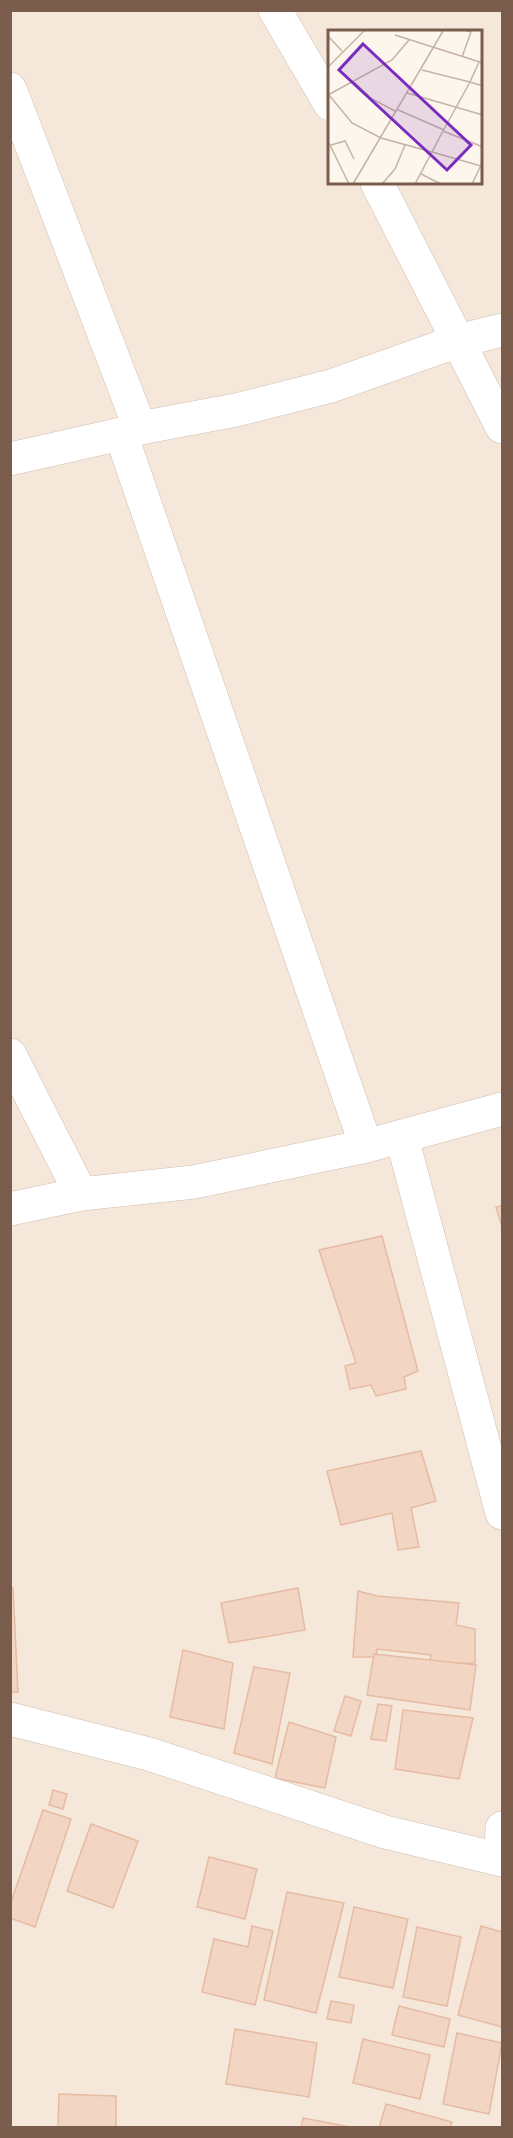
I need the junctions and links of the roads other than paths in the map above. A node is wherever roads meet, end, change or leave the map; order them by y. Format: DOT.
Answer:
graph roads {
  1 [pos="275,10"];
  2 [pos="10,89"];
  3 [pos="328,101"];
  4 [pos="378,184"];
  5 [pos="502,330"];
  6 [pos="458,341"];
  7 [pos="502,427"];
  8 [pos="131,431"];
  9 [pos="10,459"];
  10 [pos="10,1055"];
  11 [pos="502,1109"];
  12 [pos="402,1137"];
  13 [pos="366,1146"];
  14 [pos="81,1194"];
  15 [pos="10,1209"];
  16 [pos="502,1513"];
  17 [pos="10,1719"];
  18 [pos="502,1849"];
  1 -- 3 [label="street"];
  2 -- 8 [label="street"];
  4 -- 6 [label="street"];
  5 -- 6 [label="street"];
  6 -- 7 [label="street"];
  6 -- 8 [label="street"];
  8 -- 9 [label="street"];
  8 -- 13 [label="street"];
  10 -- 14 [label="street"];
  11 -- 12 [label="street"];
  12 -- 13 [label="street"];
  12 -- 16 [label="street"];
  13 -- 14 [label="street"];
  14 -- 15 [label="street"];
  17 -- 18 [label="street"];
}
